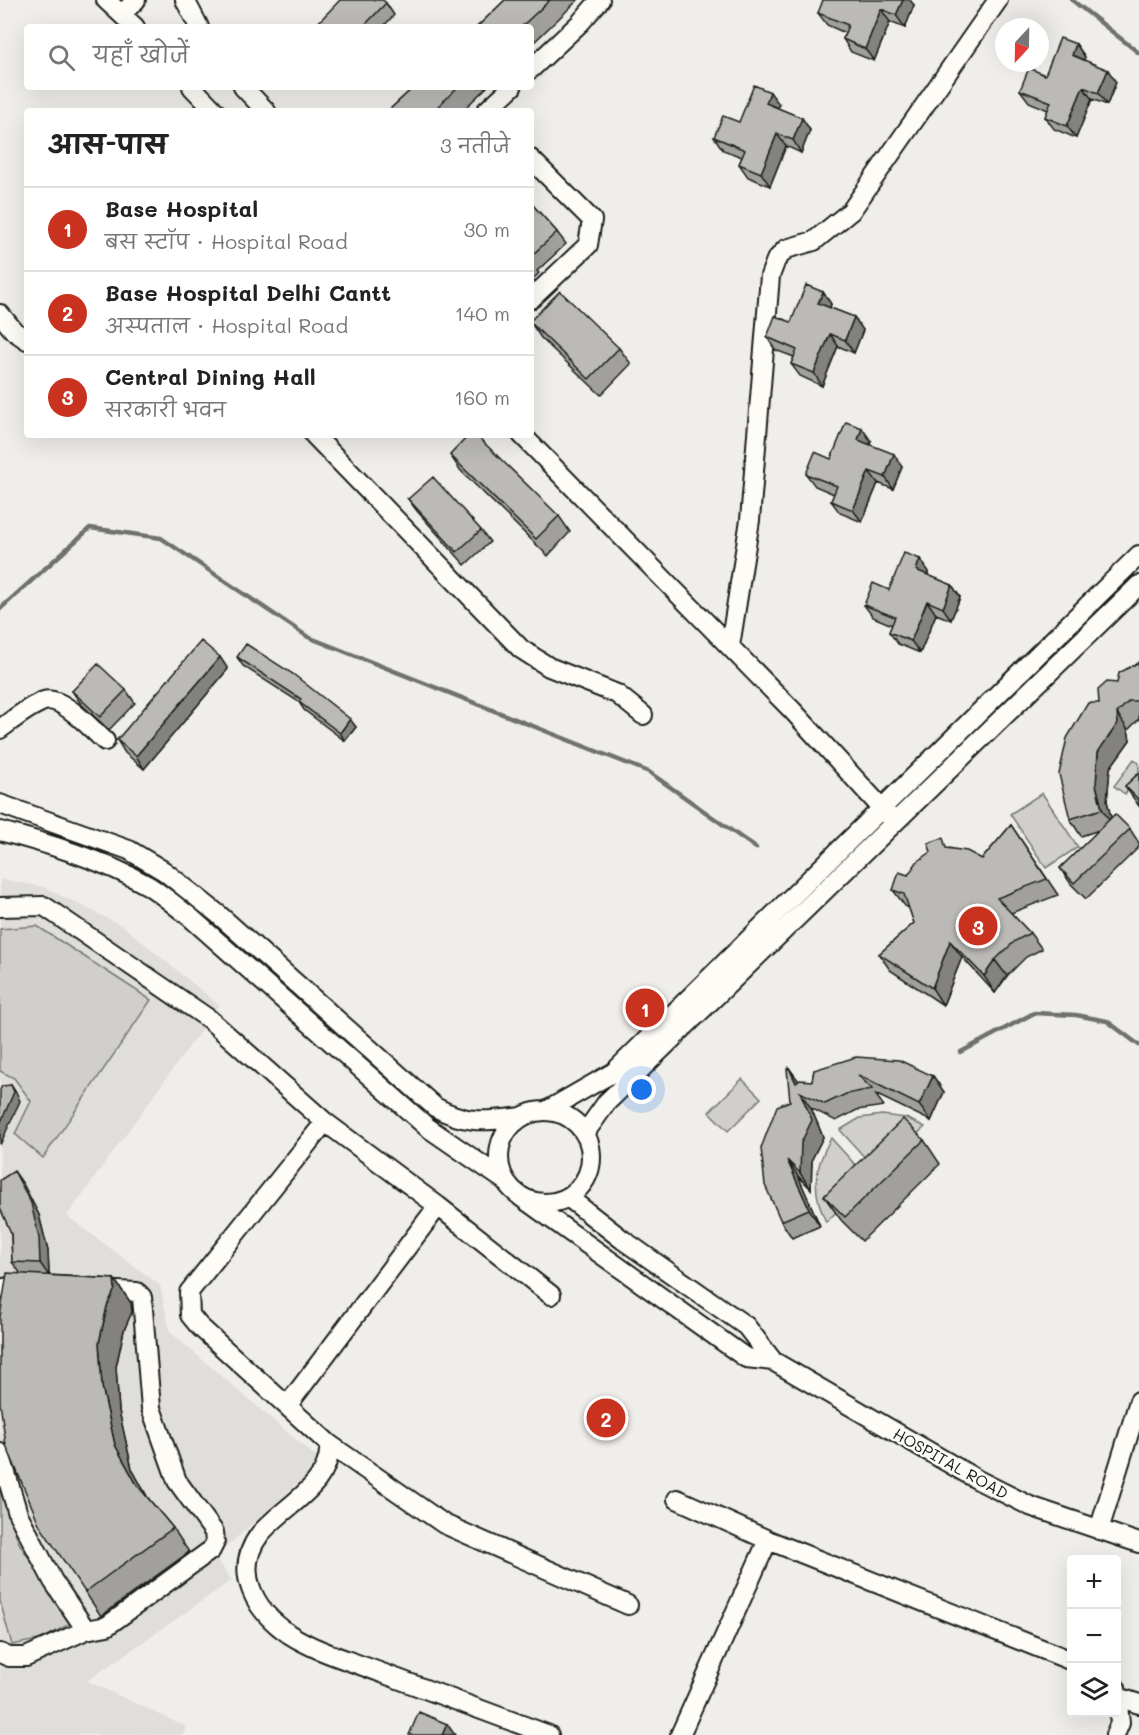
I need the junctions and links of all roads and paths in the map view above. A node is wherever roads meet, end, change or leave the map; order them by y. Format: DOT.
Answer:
graph roads {
  1 [pos="106,0"];
  2 [pos="136,0"];
  3 [pos="185,0"];
  4 [pos="600,0"];
  5 [pos="998,0"];
  6 [pos="128,20"];
  7 [pos="197,24"];
  8 [pos="534,66"];
  9 [pos="195,90"];
  10 [pos="246,90"];
  11 [pos="509,90"];
  12 [pos="212,108"];
  13 [pos="263,108"];
  14 [pos="489,108"];
  15 [pos="534,162"];
  16 [pos="534,296"];
  17 [pos="0,314"];
  18 [pos="24,338"];
  19 [pos="317,438"];
  20 [pos="525,438"];
  21 [pos="1139,555"];
  22 [pos="1139,585"];
  23 [pos="730,646"];
  24 [pos="643,716"];
  25 [pos="0,729"];
  26 [pos="105,741"];
  27 [pos="0,804"];
  28 [pos="881,808"];
  29 [pos="895,823"];
  30 [pos="0,831"];
  31 [pos="0,907"];
  32 [pos="546,1111"];
  33 [pos="522,1117"];
  34 [pos="325,1122"];
  35 [pos="585,1133"];
  36 [pos="504,1180"];
  37 [pos="521,1197"];
  38 [pos="568,1198"];
  39 [pos="438,1206"];
  40 [pos="50,1287"];
  41 [pos="0,1289"];
  42 [pos="83,1289"];
  43 [pos="551,1295"];
  44 [pos="773,1361"];
  45 [pos="1139,1401"];
  46 [pos="287,1406"];
  47 [pos="328,1444"];
  48 [pos="0,1453"];
  49 [pos="677,1499"];
  50 [pos="1099,1530"];
  51 [pos="768,1540"];
  52 [pos="1139,1543"];
  53 [pos="628,1605"];
  54 [pos="86,1630"];
  55 [pos="0,1653"];
  56 [pos="1067,1659"];
  57 [pos="1121,1694"];
  58 [pos="1139,1704"];
  59 [pos="1119,1717"];
  60 [pos="549,1735"];
  61 [pos="680,1735"];
  62 [pos="1115,1735"];
  1 -- 6 [label="street"];
  2 -- 6 [label="street"];
  3 -- 7 [label="street"];
  4 -- 8 [label="street"];
  5 -- 23 [label="street"];
  9 -- 12 [label="street"];
  10 -- 13 [label="street"];
  11 -- 14 [label="street"];
  15 -- 16 [label="street"];
  17 -- 18 [label="street"];
  19 -- 24 [label="street"];
  20 -- 23 [label="street"];
  21 -- 28 [label="street"];
  22 -- 29 [label="street"];
  23 -- 28 [label="street"];
  25 -- 26 [label="street"];
  27 -- 33 [label="street"];
  28 -- 29 [label="street"];
  28 -- 32 [label="street"];
  29 -- 35 [label="street"];
  30 -- 36 [label="street"];
  31 -- 34 [label="street"];
  32 -- 33 [label="street"];
  32 -- 35 [label="street"];
  33 -- 36 [label="street"];
  34 -- 39 [label="street"];
  34 -- 46 [label="street"];
  35 -- 38 [label="street"];
  36 -- 37 [label="street"];
  37 -- 38 [label="street"];
  37 -- 44 [label="street, HOSPITAL ROAD"];
  38 -- 44 [label="street, HOSPITAL ROAD"];
  39 -- 43 [label="street"];
  39 -- 46 [label="street"];
  40 -- 41 [label="street"];
  42 -- 54 [label="street"];
  44 -- 50 [label="street, HOSPITAL ROAD"];
  45 -- 50 [label="street"];
  46 -- 47 [label="street"];
  47 -- 53 [label="street"];
  47 -- 60 [label="street"];
  48 -- 54 [label="street"];
  49 -- 51 [label="street"];
  50 -- 52 [label="street, HOSPITAL ROAD"];
  51 -- 56 [label="street"];
  51 -- 61 [label="street"];
  54 -- 55 [label="street"];
  57 -- 58 [label="street"];
  59 -- 62 [label="street"];
}
